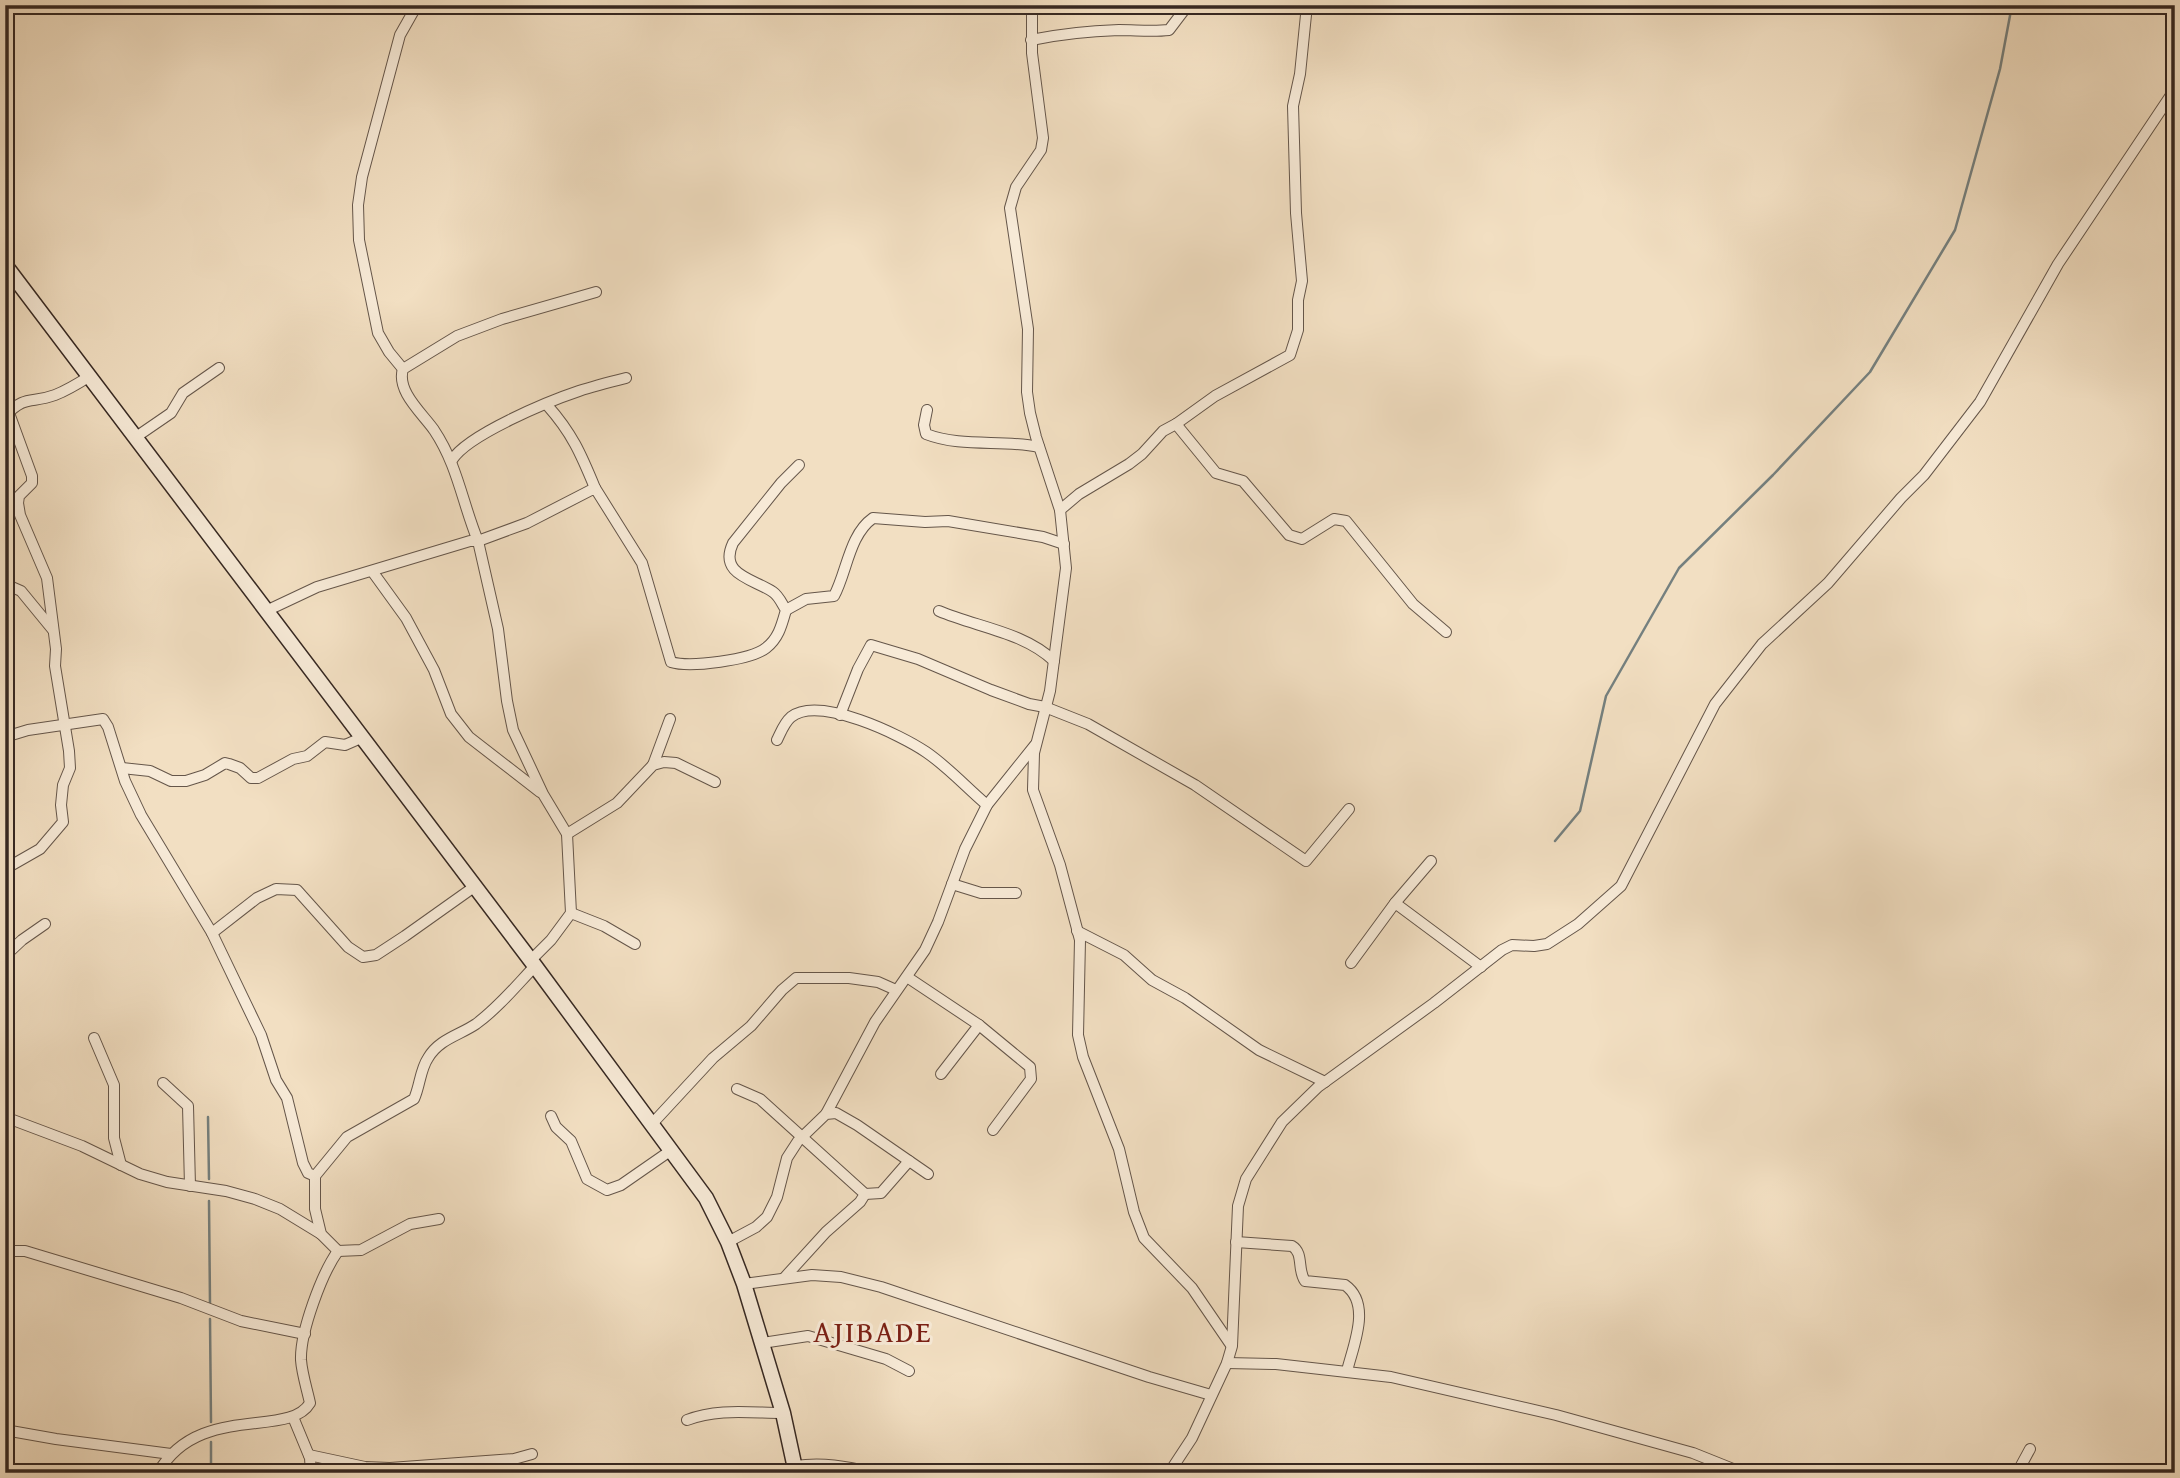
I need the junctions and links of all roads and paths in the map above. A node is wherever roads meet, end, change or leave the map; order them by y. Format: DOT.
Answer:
graph roads {
  1 [pos="417,5"];
  2 [pos="1032,5"];
  3 [pos="1188,5"];
  4 [pos="1307,5"];
  5 [pos="1031,40"];
  6 [pos="2175,89"];
  7 [pos="5,265"];
  8 [pos="596,292"];
  9 [pos="219,368"];
  10 [pos="403,369"];
  11 [pos="90,376"];
  12 [pos="626,378"];
  13 [pos="547,405"];
  14 [pos="927,410"];
  15 [pos="7,414"];
  16 [pos="1176,424"];
  17 [pos="136,437"];
  18 [pos="1039,447"];
  19 [pos="452,460"];
  20 [pos="799,465"];
  21 [pos="595,488"];
  22 [pos="1060,510"];
  23 [pos="478,541"];
  24 [pos="1064,544"];
  25 [pos="372,571"];
  26 [pos="5,584"];
  27 [pos="786,610"];
  28 [pos="266,611"];
  29 [pos="939,611"];
  30 [pos="52,630"];
  31 [pos="1446,632"];
  32 [pos="1054,661"];
  33 [pos="1045,707"];
  34 [pos="840,715"];
  35 [pos="670,719"];
  36 [pos="64,725"];
  37 [pos="5,737"];
  38 [pos="361,738"];
  39 [pos="777,740"];
  40 [pos="1036,743"];
  41 [pos="653,765"];
  42 [pos="122,768"];
  43 [pos="715,782"];
  44 [pos="543,794"];
  45 [pos="987,805"];
  46 [pos="1349,809"];
  47 [pos="567,834"];
  48 [pos="1431,861"];
  49 [pos="5,869"];
  50 [pos="952,884"];
  51 [pos="474,887"];
  52 [pos="1016,893"];
  53 [pos="1395,903"];
  54 [pos="571,913"];
  55 [pos="45,924"];
  56 [pos="1077,931"];
  57 [pos="212,933"];
  58 [pos="635,944"];
  59 [pos="5,956"];
  60 [pos="533,963"];
  61 [pos="1351,963"];
  62 [pos="1481,967"];
  63 [pos="907,977"];
  64 [pos="896,990"];
  65 [pos="979,1025"];
  66 [pos="94,1038"];
  67 [pos="941,1073"];
  68 [pos="1325,1082"];
  69 [pos="163,1083"];
  70 [pos="737,1089"];
  71 [pos="826,1114"];
  72 [pos="551,1116"];
  73 [pos="5,1117"];
  74 [pos="651,1125"];
  75 [pos="993,1130"];
  76 [pos="802,1137"];
  77 [pos="670,1150"];
  78 [pos="909,1161"];
  79 [pos="121,1165"];
  80 [pos="928,1174"];
  81 [pos="315,1175"];
  82 [pos="190,1185"];
  83 [pos="865,1194"];
  84 [pos="439,1219"];
  85 [pos="321,1234"];
  86 [pos="728,1242"];
  87 [pos="1236,1242"];
  88 [pos="5,1251"];
  89 [pos="338,1251"];
  90 [pos="785,1277"];
  91 [pos="744,1284"];
  92 [pos="305,1334"];
  93 [pos="762,1343"];
  94 [pos="1232,1346"];
  95 [pos="1227,1363"];
  96 [pos="909,1371"];
  97 [pos="1347,1371"];
  98 [pos="1211,1395"];
  99 [pos="783,1413"];
  100 [pos="293,1418"];
  101 [pos="687,1420"];
  102 [pos="5,1430"];
  103 [pos="2030,1448"];
  104 [pos="171,1454"];
  105 [pos="532,1454"];
  106 [pos="309,1455"];
  107 [pos="452,1468"];
  108 [pos="795,1470"];
  109 [pos="158,1473"];
  110 [pos="311,1473"];
  111 [pos="873,1473"];
  112 [pos="1169,1473"];
  113 [pos="1743,1473"];
  114 [pos="2017,1473"];
  1 -- 10 [label="street"];
  2 -- 5 [label="street"];
  3 -- 5 [label="street"];
  4 -- 16 [label="street"];
  5 -- 18 [label="street"];
  6 -- 62 [label="street"];
  7 -- 11 [label="main road"];
  8 -- 10 [label="street"];
  9 -- 17 [label="street"];
  10 -- 19 [label="street"];
  11 -- 15 [label="street"];
  11 -- 17 [label="main road"];
  12 -- 13 [label="street"];
  13 -- 19 [label="street"];
  13 -- 21 [label="street"];
  14 -- 18 [label="street"];
  15 -- 30 [label="street"];
  16 -- 22 [label="street"];
  16 -- 31 [label="street"];
  17 -- 28 [label="main road"];
  18 -- 22 [label="street"];
  19 -- 23 [label="street"];
  20 -- 27 [label="street"];
  21 -- 23 [label="street"];
  21 -- 27 [label="street"];
  22 -- 24 [label="street"];
  23 -- 25 [label="street"];
  23 -- 44 [label="street"];
  24 -- 27 [label="street"];
  24 -- 32 [label="street"];
  25 -- 28 [label="street"];
  25 -- 44 [label="street"];
  26 -- 30 [label="street"];
  28 -- 38 [label="main road"];
  29 -- 32 [label="street"];
  30 -- 36 [label="street"];
  32 -- 33 [label="street"];
  33 -- 34 [label="street"];
  33 -- 40 [label="street"];
  33 -- 46 [label="street"];
  34 -- 39 [label="street"];
  34 -- 45 [label="street"];
  35 -- 41 [label="street"];
  36 -- 37 [label="street"];
  36 -- 42 [label="street"];
  36 -- 49 [label="street"];
  38 -- 42 [label="street"];
  38 -- 51 [label="main road"];
  40 -- 45 [label="street"];
  40 -- 56 [label="street"];
  41 -- 43 [label="street"];
  41 -- 47 [label="street"];
  42 -- 57 [label="street"];
  44 -- 47 [label="street"];
  45 -- 50 [label="street"];
  47 -- 54 [label="street"];
  48 -- 53 [label="street"];
  50 -- 52 [label="street"];
  50 -- 63 [label="street"];
  51 -- 57 [label="street"];
  51 -- 60 [label="main road"];
  53 -- 61 [label="street"];
  53 -- 62 [label="street"];
  54 -- 58 [label="street"];
  54 -- 60 [label="street"];
  55 -- 59 [label="street"];
  56 -- 68 [label="street"];
  56 -- 94 [label="street"];
  57 -- 81 [label="street"];
  60 -- 74 [label="main road"];
  60 -- 81 [label="street"];
  62 -- 68 [label="street"];
  63 -- 64 [label="street"];
  63 -- 65 [label="street"];
  64 -- 71 [label="street"];
  64 -- 74 [label="street"];
  65 -- 67 [label="street"];
  65 -- 75 [label="street"];
  66 -- 79 [label="street"];
  68 -- 87 [label="street"];
  69 -- 82 [label="street"];
  70 -- 76 [label="street"];
  71 -- 76 [label="street"];
  71 -- 78 [label="street"];
  72 -- 77 [label="street"];
  73 -- 79 [label="street"];
  74 -- 77 [label="main road"];
  76 -- 83 [label="street"];
  76 -- 86 [label="street"];
  77 -- 86 [label="main road"];
  78 -- 80 [label="street"];
  78 -- 83 [label="street"];
  79 -- 82 [label="street"];
  81 -- 85 [label="street"];
  82 -- 85 [label="street"];
  83 -- 90 [label="street"];
  84 -- 89 [label="street"];
  85 -- 89 [label="street"];
  86 -- 91 [label="main road"];
  87 -- 94 [label="street"];
  87 -- 97 [label="street"];
  88 -- 92 [label="street"];
  89 -- 92 [label="street"];
  90 -- 91 [label="street"];
  90 -- 98 [label="street"];
  91 -- 93 [label="main road"];
  92 -- 100 [label="street"];
  93 -- 96 [label="street"];
  93 -- 99 [label="main road"];
  94 -- 95 [label="street"];
  95 -- 97 [label="street"];
  95 -- 98 [label="street"];
  97 -- 113 [label="street"];
  98 -- 112 [label="street"];
  99 -- 101 [label="street"];
  99 -- 108 [label="main road"];
  100 -- 104 [label="street"];
  100 -- 106 [label="street"];
  102 -- 104 [label="street"];
  103 -- 114 [label="street"];
  104 -- 109 [label="street"];
  105 -- 107 [label="street"];
  106 -- 107 [label="street"];
  106 -- 110 [label="street"];
  108 -- 111 [label="street"];
}
